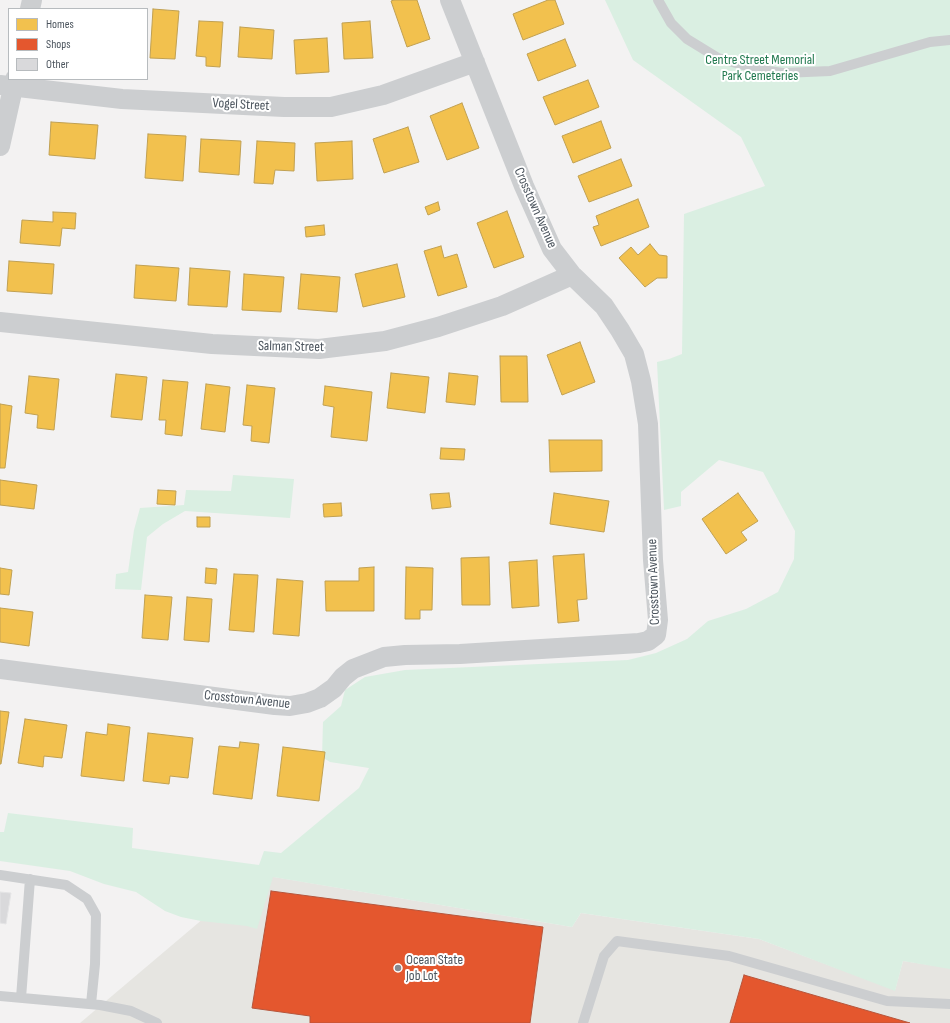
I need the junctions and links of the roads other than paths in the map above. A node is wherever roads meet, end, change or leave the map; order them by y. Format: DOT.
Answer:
graph roads {
  1 [pos="450,0"];
  2 [pos="658,0"];
  3 [pos="950,40"];
  4 [pos="475,62"];
  5 [pos="10,84"];
  6 [pos="0,146"];
  7 [pos="572,275"];
  8 [pos="0,322"];
  9 [pos="0,669"];
  10 [pos="0,875"];
  11 [pos="30,879"];
  12 [pos="0,996"];
  13 [pos="21,998"];
  14 [pos="91,1004"];
  15 [pos="950,1004"];
  16 [pos="157,1023"];
  17 [pos="583,1023"];
  1 -- 4 [label="street, Crosstown Avenue"];
  2 -- 3 [label="lane"];
  4 -- 5 [label="street, Vogel Street"];
  4 -- 7 [label="street, Crosstown Avenue"];
  5 -- 6 [label="street"];
  7 -- 8 [label="street, Salman Street"];
  7 -- 9 [label="street, Crosstown Avenue"];
  10 -- 11 [label="lane"];
  11 -- 13 [label="lane"];
  11 -- 14 [label="lane"];
  12 -- 13 [label="lane"];
  13 -- 14 [label="lane"];
  14 -- 16 [label="lane"];
  15 -- 17 [label="lane"];
}
